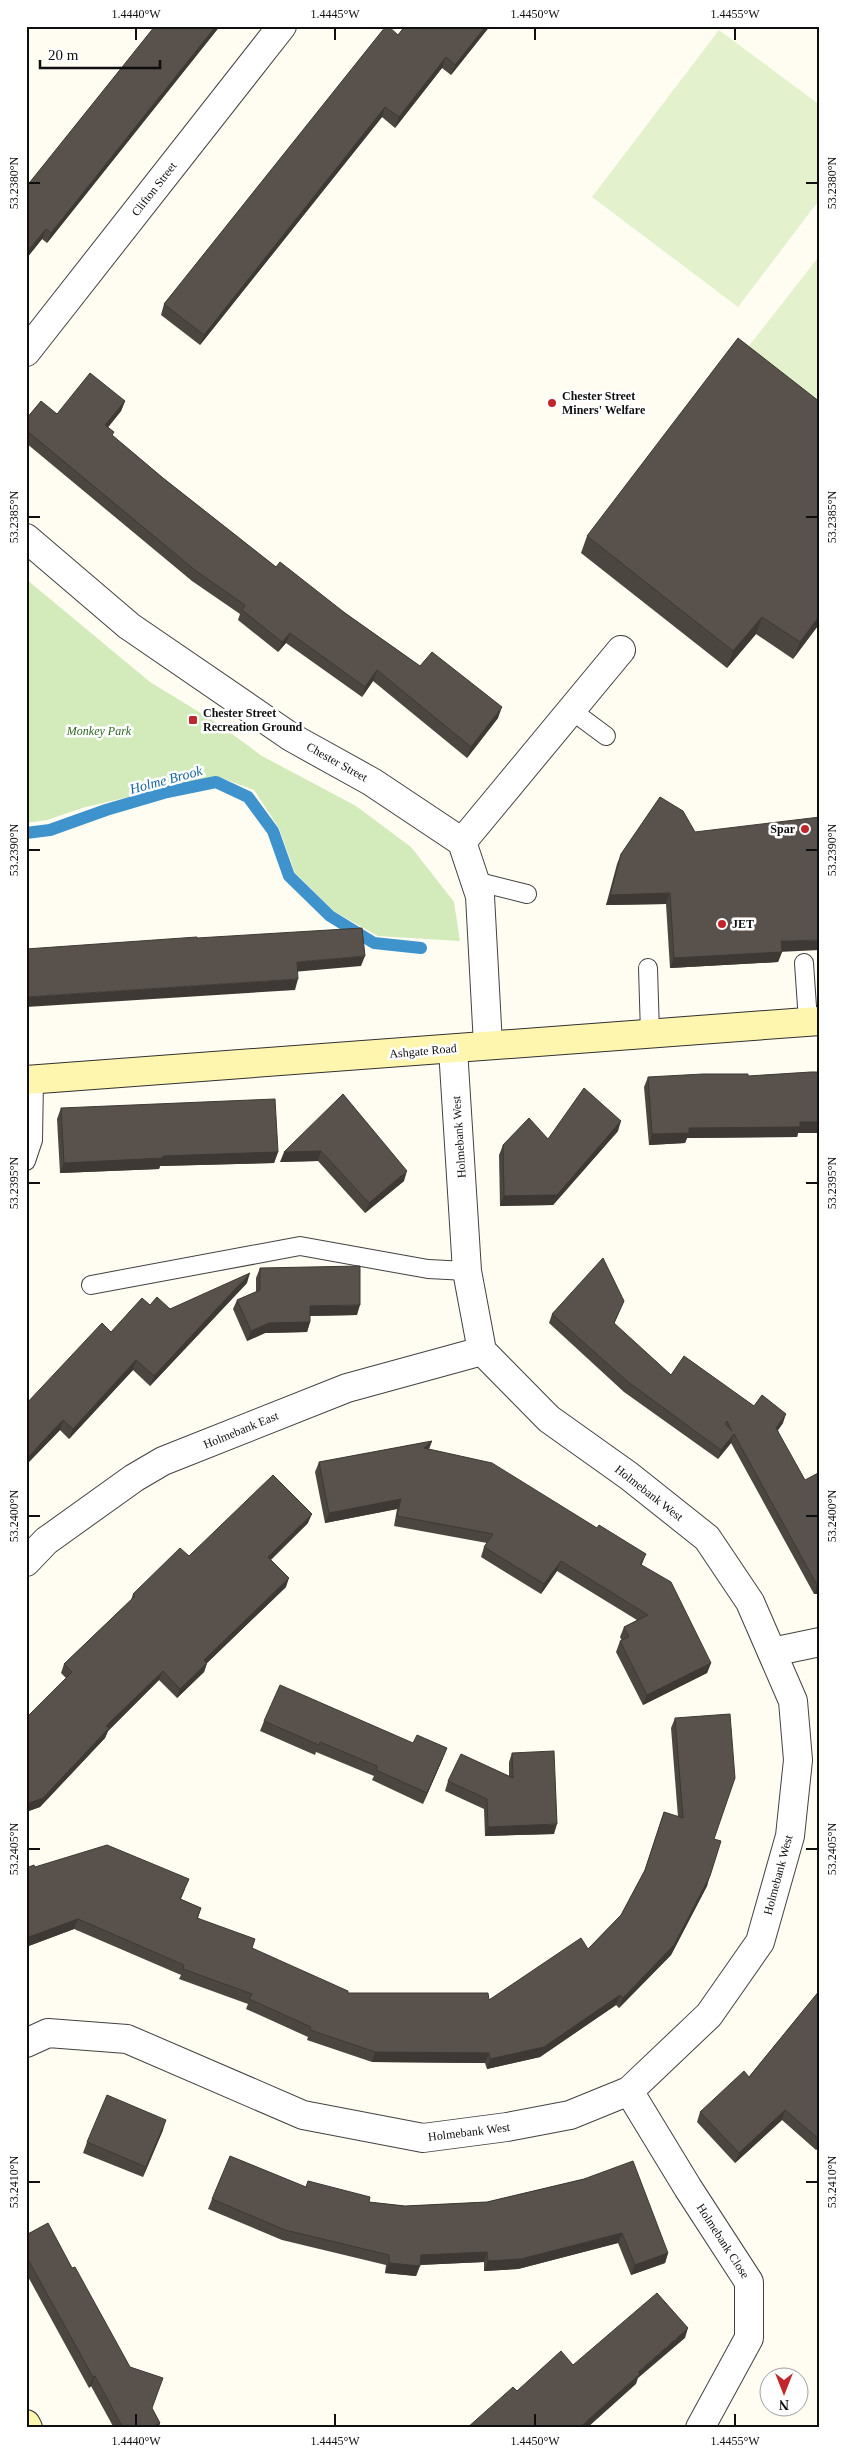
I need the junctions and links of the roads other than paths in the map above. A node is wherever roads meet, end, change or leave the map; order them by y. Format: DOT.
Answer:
graph roads {
  1 [pos="282,26"];
  2 [pos="26,352"];
  3 [pos="26,538"];
  4 [pos="621,650"];
  5 [pos="571,710"];
  6 [pos="606,736"];
  7 [pos="462,842"];
  8 [pos="475,881"];
  9 [pos="527,894"];
  10 [pos="804,963"];
  11 [pos="648,968"];
  12 [pos="814,1021"];
  13 [pos="650,1033"];
  14 [pos="488,1046"];
  15 [pos="453,1049"];
  16 [pos="30,1080"];
  17 [pos="26,1161"];
  18 [pos="467,1271"];
  19 [pos="91,1285"];
  20 [pos="482,1351"];
  21 [pos="26,1562"];
  22 [pos="820,1642"];
  23 [pos="772,1652"];
  24 [pos="26,2043"];
  25 [pos="630,2091"];
  26 [pos="26,2424"];
  27 [pos="28,2428"];
  28 [pos="700,2428"];
  1 -- 2 [label="street, Clifton Street"];
  3 -- 7 [label="street, Chester Street"];
  4 -- 5 [label="street"];
  5 -- 6 [label="lane"];
  5 -- 7 [label="street"];
  7 -- 8 [label="street"];
  8 -- 9 [label="lane"];
  8 -- 14 [label="street"];
  10 -- 12 [label="lane"];
  11 -- 13 [label="lane"];
  12 -- 13 [label="street, Ashgate Road"];
  13 -- 14 [label="street, Ashgate Road"];
  14 -- 15 [label="street, Ashgate Road"];
  15 -- 16 [label="street, Ashgate Road"];
  15 -- 18 [label="street, Holmebank West"];
  16 -- 17 [label="lane"];
  18 -- 19 [label="lane"];
  18 -- 20 [label="street, Holmebank West"];
  20 -- 21 [label="street, Holmebank East"];
  20 -- 23 [label="street, Holmebank West"];
  22 -- 23 [label="street"];
  23 -- 25 [label="street, Holmebank West"];
  24 -- 25 [label="street, Holmebank West"];
  25 -- 28 [label="street, Holmebank Close"];
  26 -- 27 [label="street"];
}
